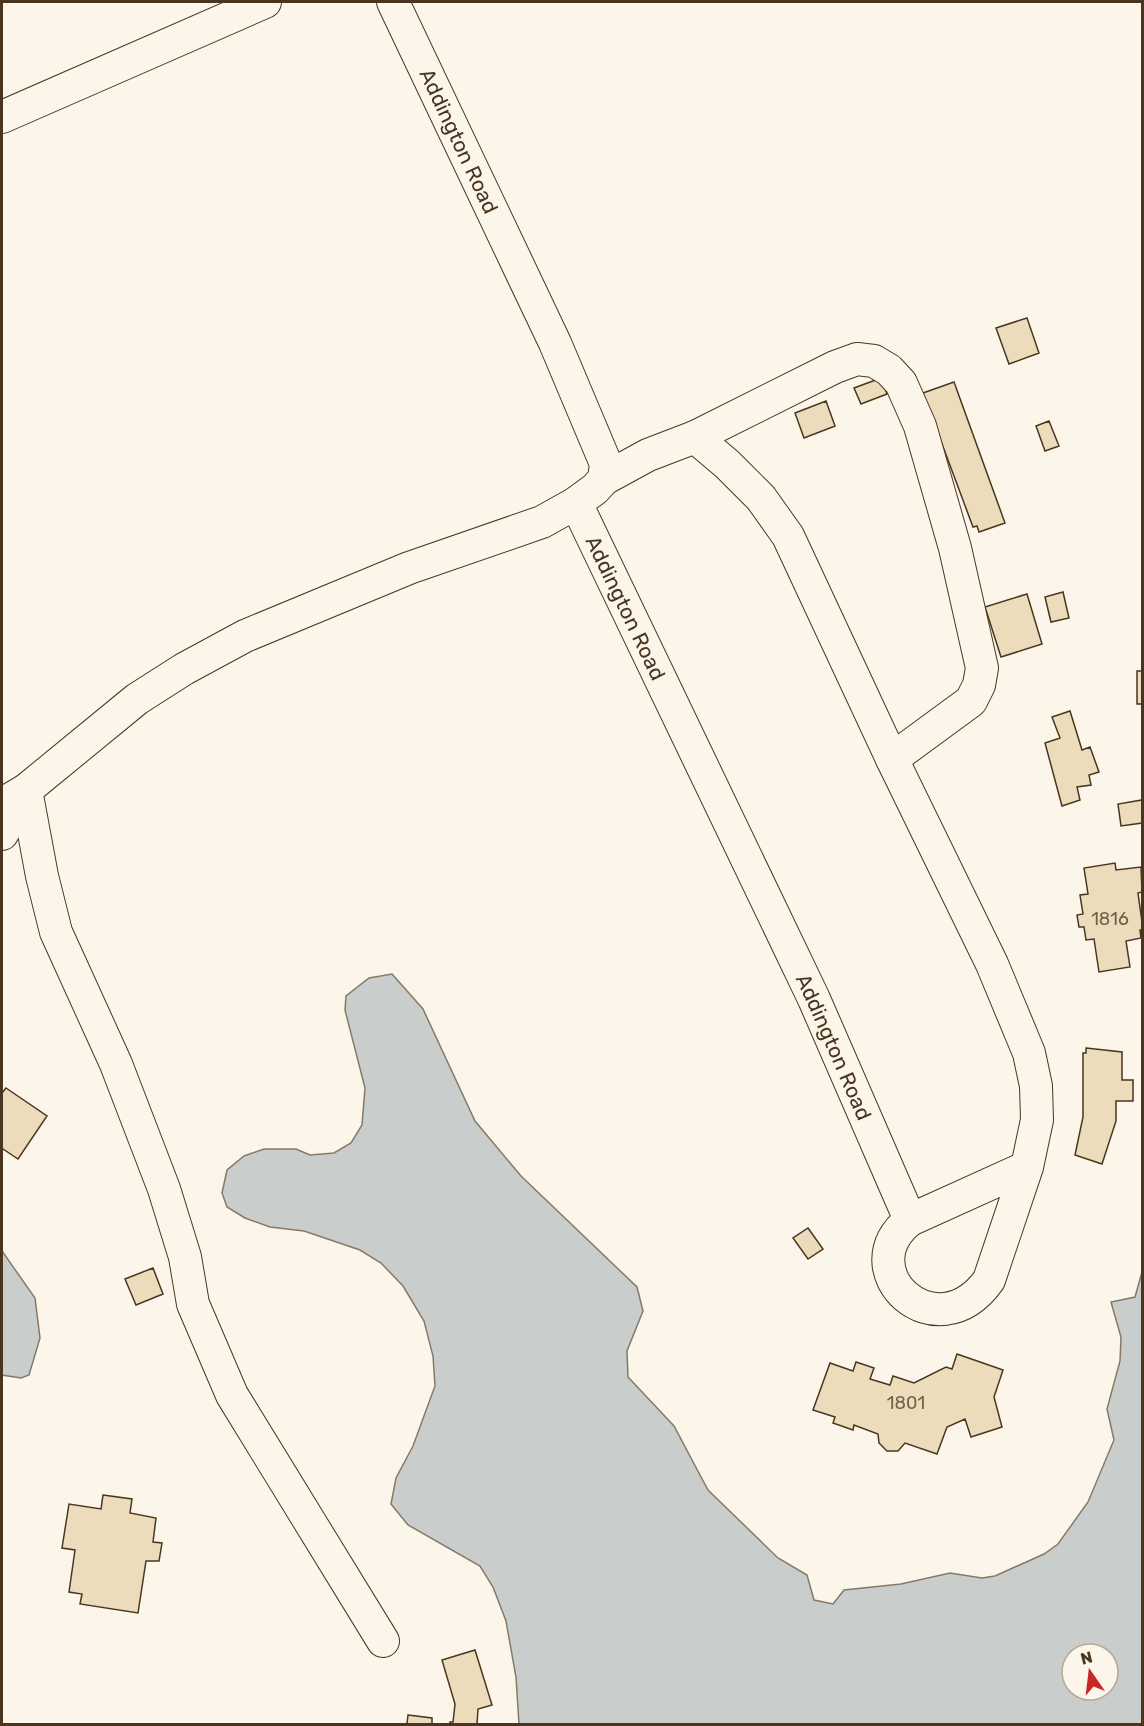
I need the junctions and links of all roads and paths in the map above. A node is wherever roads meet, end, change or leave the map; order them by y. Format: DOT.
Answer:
graph roads {
  1 [pos="265,2"];
  2 [pos="393,2"];
  3 [pos="2,117"];
  4 [pos="695,437"];
  5 [pos="604,479"];
  6 [pos="576,503"];
  7 [pos="892,759"];
  8 [pos="14,797"];
  9 [pos="2,834"];
  10 [pos="1027,1167"];
  11 [pos="910,1220"];
  12 [pos="383,1641"];
  1 -- 3 [label="street"];
  2 -- 5 [label="street, Addington Road"];
  4 -- 5 [label="street"];
  4 -- 7 [label="street"];
  4 -- 7 [label="street"];
  5 -- 6 [label="street"];
  6 -- 8 [label="street"];
  6 -- 11 [label="street, Addington Road"];
  7 -- 10 [label="street"];
  8 -- 9 [label="street"];
  8 -- 12 [label="street"];
  10 -- 11 [label="street"];
  10 -- 11 [label="street"];
}
